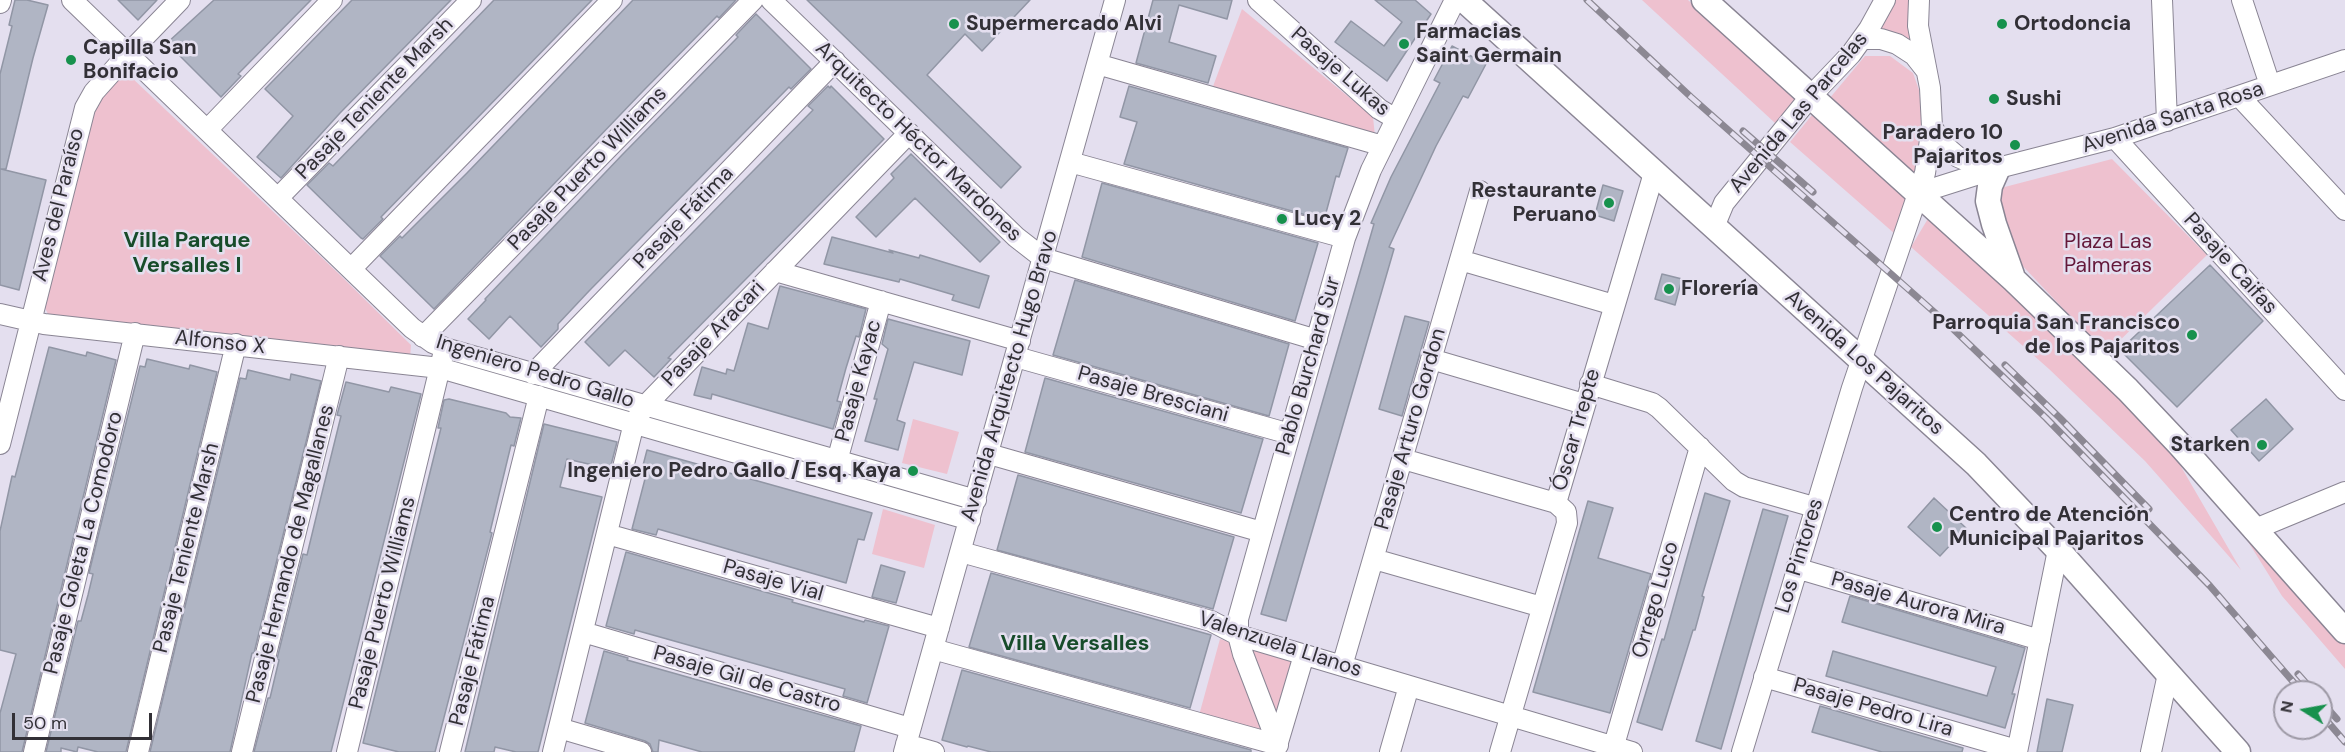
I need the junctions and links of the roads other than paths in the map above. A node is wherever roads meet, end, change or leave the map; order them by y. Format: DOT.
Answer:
graph roads {
  1 [pos="72,0"];
  2 [pos="180,0"];
  3 [pos="332,0"];
  4 [pos="471,0"];
  5 [pos="612,0"];
  6 [pos="753,0"];
  7 [pos="771,0"];
  8 [pos="1115,0"];
  9 [pos="1258,0"];
  10 [pos="1455,0"];
  11 [pos="1464,0"];
  12 [pos="1704,0"];
  13 [pos="1885,0"];
  14 [pos="1919,0"];
  15 [pos="2162,0"];
  16 [pos="2242,0"];
  17 [pos="1862,39"];
  18 [pos="128,54"];
  19 [pos="2345,60"];
  20 [pos="835,61"];
  21 [pos="1097,64"];
  22 [pos="1927,71"];
  23 [pos="2270,85"];
  24 [pos="2239,96"];
  25 [pos="1810,98"];
  26 [pos="1396,119"];
  27 [pos="2167,121"];
  28 [pos="1932,127"];
  29 [pos="207,130"];
  30 [pos="909,133"];
  31 [pos="2115,138"];
  32 [pos="1383,146"];
  33 [pos="1070,162"];
  34 [pos="1998,168"];
  35 [pos="1654,172"];
  36 [pos="1480,191"];
  37 [pos="1919,193"];
  38 [pos="278,198"];
  39 [pos="2345,210"];
  40 [pos="1714,227"];
  41 [pos="1345,238"];
  42 [pos="1043,258"];
  43 [pos="1460,260"];
  44 [pos="351,269"];
  45 [pos="775,271"];
  46 [pos="2014,280"];
  47 [pos="881,301"];
  48 [pos="1614,305"];
  49 [pos="0,314"];
  50 [pos="30,321"];
  51 [pos="135,333"];
  52 [pos="423,337"];
  53 [pos="1317,340"];
  54 [pos="236,344"];
  55 [pos="1018,349"];
  56 [pos="339,356"];
  57 [pos="443,358"];
  58 [pos="1431,359"];
  59 [pos="1861,360"];
  60 [pos="533,374"];
  61 [pos="1590,384"];
  62 [pos="2345,390"];
  63 [pos="539,396"];
  64 [pos="1584,404"];
  65 [pos="645,406"];
  66 [pos="634,423"];
  67 [pos="1,433"];
  68 [pos="1290,434"];
  69 [pos="1700,447"];
  70 [pos="989,454"];
  71 [pos="1403,459"];
  72 [pos="837,461"];
  73 [pos="2345,492"];
  74 [pos="976,500"];
  75 [pos="1556,503"];
  76 [pos="1814,507"];
  77 [pos="970,520"];
  78 [pos="2253,530"];
  79 [pos="1262,532"];
  80 [pos="607,534"];
  81 [pos="2058,549"];
  82 [pos="961,552"];
  83 [pos="1374,558"];
  84 [pos="1796,568"];
  85 [pos="1542,607"];
  86 [pos="939,628"];
  87 [pos="2344,630"];
  88 [pos="583,632"];
  89 [pos="1238,635"];
  90 [pos="2040,640"];
  91 [pos="933,649"];
  92 [pos="1304,655"];
  93 [pos="1342,666"];
  94 [pos="2168,674"];
  95 [pos="1764,677"];
  96 [pos="1409,686"];
  97 [pos="1510,716"];
  98 [pos="559,728"];
  99 [pos="907,741"];
  100 [pos="1277,748"];
  101 [pos="1619,750"];
  102 [pos="2017,751"];
  103 [pos="34,752"];
  104 [pos="138,752"];
  105 [pos="242,752"];
  106 [pos="347,752"];
  107 [pos="450,752"];
  108 [pos="553,752"];
  109 [pos="641,752"];
  110 [pos="934,752"];
  111 [pos="1390,752"];
  112 [pos="1500,752"];
  113 [pos="1742,752"];
  114 [pos="2151,752"];
  115 [pos="2238,752"];
  1 -- 18 [label="street, Ingeniero Pedro Gallo"];
  2 -- 18 [label="street, Aves del Paraíso"];
  3 -- 29 [label="street"];
  4 -- 38 [label="street, Pasaje Teniente Marsh"];
  5 -- 44 [label="street"];
  6 -- 52 [label="street, Pasaje Puerto Williams"];
  7 -- 20 [label="street, Arquitecto Héctor Mardones"];
  8 -- 21 [label="street, Avenida Arquitecto Hugo Bravo"];
  9 -- 26 [label="street, Pasaje Lukas"];
  10 -- 26 [label="street, Pablo Burchard Sur"];
  11 -- 35 [label="main road, Avenida Los Pajaritos"];
  12 -- 25 [label="main road"];
  13 -- 17 [label="street, Avenida Las Parcelas"];
  14 -- 22 [label="street"];
  15 -- 27 [label="street"];
  16 -- 23 [label="street"];
  17 -- 22 [label="street"];
  17 -- 25 [label="street, Avenida Las Parcelas"];
  18 -- 29 [label="street, Ingeniero Pedro Gallo"];
  18 -- 50 [label="street, Aves del Paraíso"];
  19 -- 23 [label="street, Avenida Santa Rosa"];
  20 -- 30 [label="street, Arquitecto Héctor Mardones"];
  20 -- 60 [label="street, Pasaje Fátima"];
  21 -- 32 [label="street"];
  21 -- 33 [label="street, Avenida Arquitecto Hugo Bravo"];
  22 -- 28 [label="street"];
  23 -- 24 [label="street, Avenida Santa Rosa"];
  24 -- 27 [label="street, Avenida Santa Rosa"];
  24 -- 39 [label="street"];
  25 -- 37 [label="main road"];
  25 -- 40 [label="street, Avenida Las Parcelas"];
  26 -- 32 [label="street, Pablo Burchard Sur"];
  27 -- 31 [label="street, Avenida Santa Rosa"];
  28 -- 34 [label="street, Avenida Santa Rosa"];
  28 -- 37 [label="street"];
  29 -- 38 [label="street, Ingeniero Pedro Gallo"];
  30 -- 42 [label="street, Arquitecto Héctor Mardones"];
  30 -- 45 [label="street, Pasaje Aracari"];
  31 -- 34 [label="street, Avenida Santa Rosa"];
  31 -- 62 [label="street, Pasaje Caifas"];
  32 -- 41 [label="street, Pablo Burchard Sur"];
  33 -- 41 [label="street"];
  33 -- 42 [label="street, Avenida Arquitecto Hugo Bravo"];
  34 -- 37 [label="street, Avenida Santa Rosa"];
  34 -- 46 [label="main road"];
  35 -- 40 [label="main road, Avenida Los Pajaritos"];
  35 -- 48 [label="street, Óscar Trepte"];
  36 -- 43 [label="street, Pasaje Arturo Gordon"];
  37 -- 46 [label="main road"];
  37 -- 59 [label="street"];
  38 -- 44 [label="street, Ingeniero Pedro Gallo"];
  40 -- 59 [label="main road, Avenida Los Pajaritos"];
  41 -- 53 [label="street, Pablo Burchard Sur"];
  42 -- 53 [label="street, Arquitecto Héctor Mardones"];
  42 -- 55 [label="street, Avenida Arquitecto Hugo Bravo"];
  43 -- 48 [label="street"];
  43 -- 58 [label="street, Pasaje Arturo Gordon"];
  44 -- 52 [label="street, Ingeniero Pedro Gallo"];
  45 -- 47 [label="street, Pasaje Bresciani"];
  45 -- 65 [label="street, Pasaje Aracari"];
  46 -- 78 [label="main road"];
  47 -- 55 [label="street, Pasaje Bresciani"];
  47 -- 72 [label="street, Pasaje Kayac"];
  48 -- 61 [label="street, Óscar Trepte"];
  49 -- 50 [label="street, Alfonso X"];
  50 -- 51 [label="street, Alfonso X"];
  50 -- 67 [label="street, Aves del Paraíso"];
  51 -- 54 [label="street, Alfonso X"];
  51 -- 103 [label="street, Pasaje Goleta La Comodoro"];
  52 -- 57 [label="street, Ingeniero Pedro Gallo"];
  53 -- 68 [label="street, Pablo Burchard Sur"];
  54 -- 56 [label="street, Alfonso X"];
  54 -- 104 [label="street, Pasaje Teniente Marsh"];
  55 -- 68 [label="street, Pasaje Bresciani"];
  55 -- 70 [label="street, Avenida Arquitecto Hugo Bravo"];
  56 -- 57 [label="street, Alfonso X"];
  56 -- 105 [label="street, Pasaje Hernando de Magallanes"];
  57 -- 60 [label="street, Ingeniero Pedro Gallo"];
  57 -- 63 [label="street, Ingeniero Pedro Gallo"];
  57 -- 106 [label="street, Pasaje Puerto Williams"];
  58 -- 64 [label="street"];
  58 -- 71 [label="street, Pasaje Arturo Gordon"];
  59 -- 76 [label="street, Los Pintores"];
  59 -- 81 [label="main road, Avenida Los Pajaritos"];
  60 -- 65 [label="street, Ingeniero Pedro Gallo"];
  61 -- 64 [label="street, Óscar Trepte"];
  61 -- 69 [label="street"];
  63 -- 66 [label="street, Ingeniero Pedro Gallo"];
  63 -- 107 [label="street, Pasaje Fátima"];
  64 -- 75 [label="street, Óscar Trepte"];
  65 -- 66 [label="street, Pasaje Aracari"];
  65 -- 72 [label="street, Ingeniero Pedro Gallo"];
  66 -- 77 [label="street, Ingeniero Pedro Gallo"];
  66 -- 80 [label="street, Pasaje Aracari"];
  68 -- 79 [label="street, Pablo Burchard Sur"];
  69 -- 76 [label="street"];
  69 -- 101 [label="street, Orrego Luco"];
  70 -- 74 [label="street, Avenida Arquitecto Hugo Bravo"];
  70 -- 79 [label="street"];
  71 -- 75 [label="street"];
  71 -- 83 [label="street, Pasaje Arturo Gordon"];
  72 -- 74 [label="street, Ingeniero Pedro Gallo"];
  73 -- 78 [label="street"];
  74 -- 77 [label="street, Avenida Arquitecto Hugo Bravo"];
  75 -- 85 [label="street, Óscar Trepte"];
  76 -- 84 [label="street, Los Pintores"];
  77 -- 82 [label="street, Avenida Arquitecto Hugo Bravo"];
  78 -- 87 [label="main road"];
  79 -- 89 [label="street, Pablo Burchard Sur"];
  80 -- 86 [label="street, Pasaje Vial"];
  80 -- 88 [label="street, Pasaje Aracari"];
  81 -- 90 [label="street"];
  81 -- 94 [label="main road, Avenida Los Pajaritos"];
  82 -- 86 [label="street, Avenida Arquitecto Hugo Bravo"];
  82 -- 89 [label="street, Valenzuela Llanos"];
  83 -- 85 [label="street"];
  83 -- 93 [label="street, Pasaje Arturo Gordon"];
  84 -- 90 [label="street, Pasaje Aurora Mira"];
  84 -- 95 [label="street, Los Pintores"];
  85 -- 97 [label="street, Óscar Trepte"];
  86 -- 91 [label="street, Avenida Arquitecto Hugo Bravo"];
  88 -- 98 [label="street, Pasaje Aracari"];
  88 -- 99 [label="street, Pasaje Gil de Castro"];
  89 -- 92 [label="street, Valenzuela Llanos"];
  89 -- 100 [label="street, Pablo Burchard Sur"];
  90 -- 102 [label="street"];
  91 -- 99 [label="street, Avenida Arquitecto Hugo Bravo"];
  91 -- 100 [label="street"];
  92 -- 93 [label="street, Valenzuela Llanos"];
  92 -- 100 [label="street"];
  93 -- 96 [label="street, Valenzuela Llanos"];
  94 -- 114 [label="street"];
  94 -- 115 [label="main road, Avenida Los Pajaritos"];
  95 -- 102 [label="street, Pasaje Pedro Lira"];
  95 -- 113 [label="street, Los Pintores"];
  96 -- 97 [label="street, Valenzuela Llanos"];
  96 -- 111 [label="street"];
  97 -- 101 [label="street, Valenzuela Llanos"];
  97 -- 112 [label="street, Óscar Trepte"];
  98 -- 108 [label="street, Pasaje Aracari"];
  98 -- 109 [label="street"];
  99 -- 110 [label="street, Pasaje Gil de Castro"];
}
